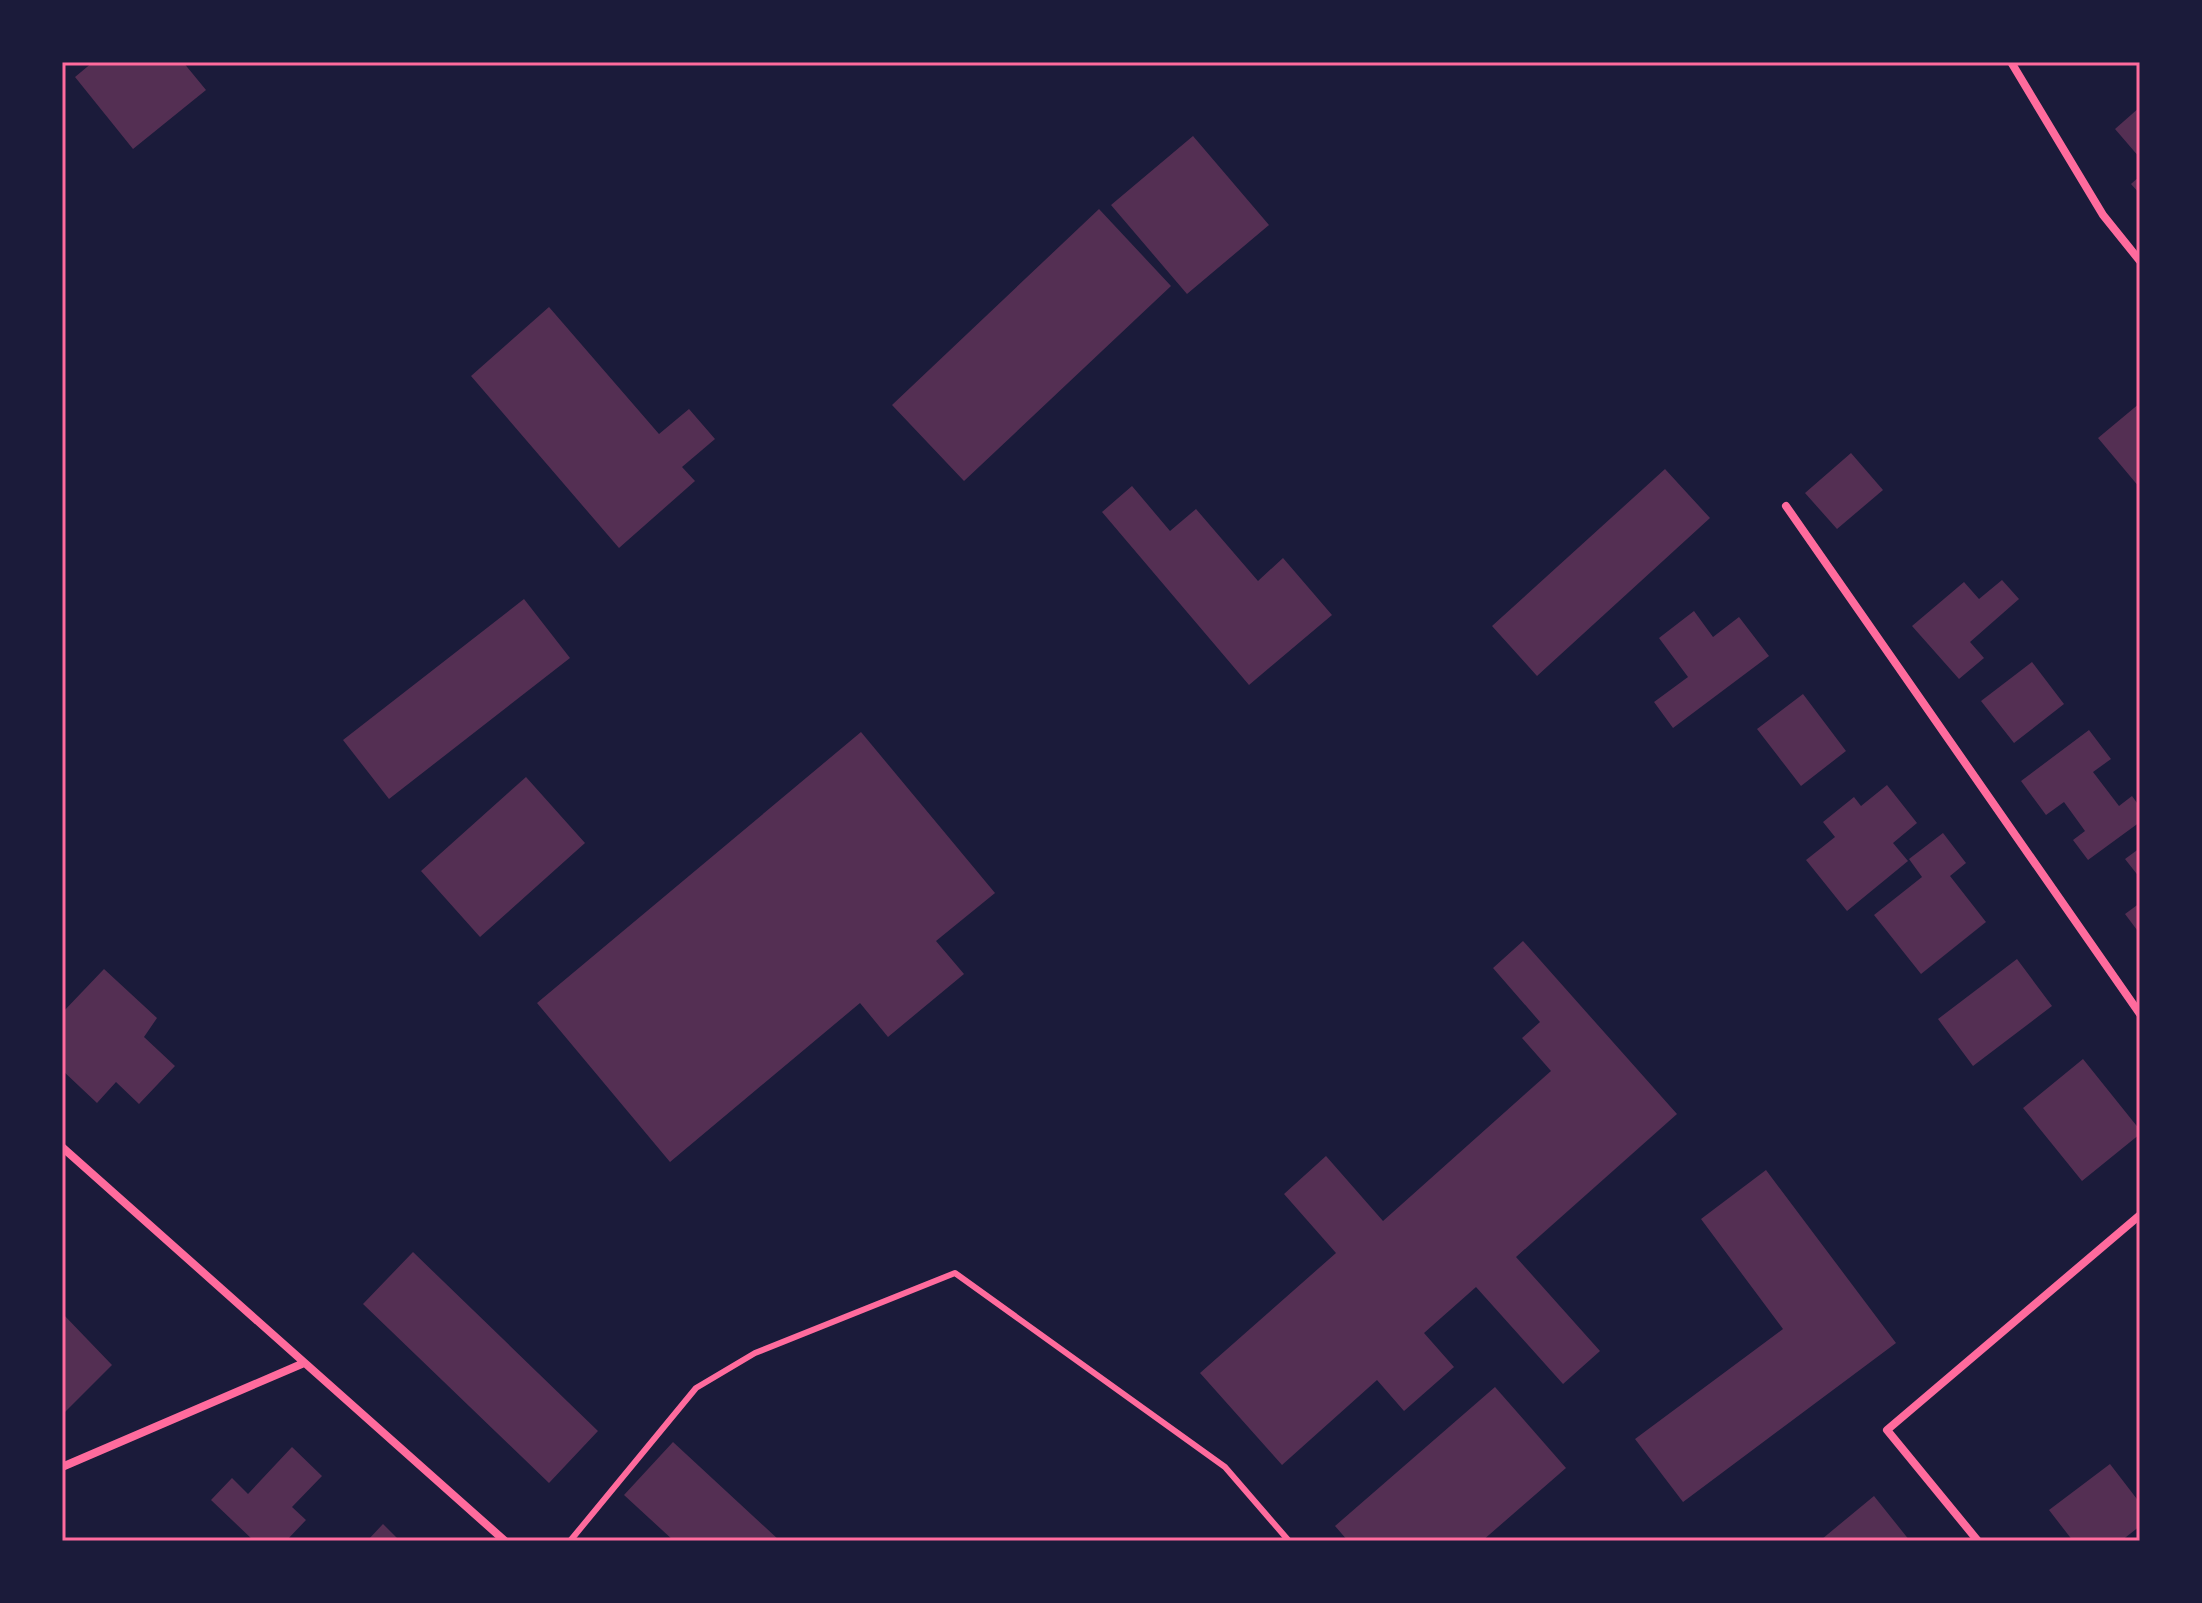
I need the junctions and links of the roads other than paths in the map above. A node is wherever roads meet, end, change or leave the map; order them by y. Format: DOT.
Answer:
graph roads {
  1 [pos="2011,62"];
  2 [pos="2140,261"];
  3 [pos="1786,506"];
  4 [pos="2140,1014"];
  5 [pos="62,1147"];
  6 [pos="2140,1215"];
  7 [pos="304,1363"];
  8 [pos="62,1467"];
  9 [pos="505,1541"];
  10 [pos="570,1541"];
  11 [pos="1289,1541"];
  12 [pos="1978,1541"];
  1 -- 2 [label="street"];
  3 -- 4 [label="street"];
  5 -- 7 [label="street"];
  6 -- 12 [label="street"];
  7 -- 8 [label="street"];
  7 -- 9 [label="street"];
  10 -- 11 [label="lane"];
}
